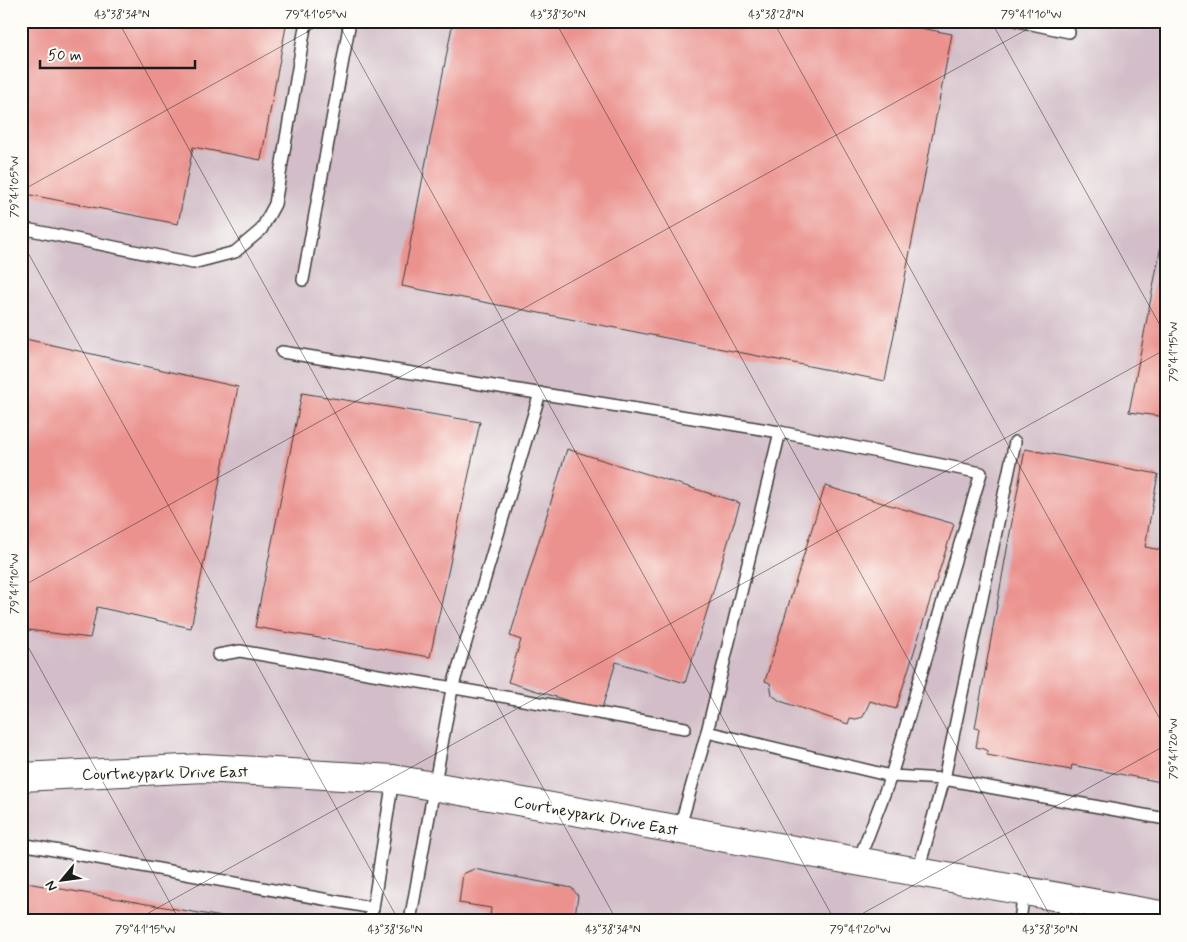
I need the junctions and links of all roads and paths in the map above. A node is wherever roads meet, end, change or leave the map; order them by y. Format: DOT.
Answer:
graph roads {
  1 [pos="306,21"];
  2 [pos="350,21"];
  3 [pos="1018,21"];
  4 [pos="1069,32"];
  5 [pos="21,228"];
  6 [pos="303,280"];
  7 [pos="282,352"];
  8 [pos="540,393"];
  9 [pos="780,432"];
  10 [pos="1015,442"];
  11 [pos="218,655"];
  12 [pos="452,690"];
  13 [pos="685,728"];
  14 [pos="707,732"];
  15 [pos="891,776"];
  16 [pos="21,777"];
  17 [pos="944,778"];
  18 [pos="393,779"];
  19 [pos="436,786"];
  20 [pos="1166,819"];
  21 [pos="679,830"];
  22 [pos="21,844"];
  23 [pos="858,862"];
  24 [pos="918,871"];
  25 [pos="1024,890"];
  26 [pos="373,908"];
  27 [pos="1064,909"];
  28 [pos="1166,916"];
  29 [pos="369,921"];
  30 [pos="410,921"];
  31 [pos="1020,921"];
  1 -- 5 [label="lane"];
  2 -- 6 [label="lane"];
  3 -- 4 [label="lane"];
  7 -- 8 [label="lane"];
  8 -- 9 [label="lane"];
  8 -- 12 [label="lane"];
  9 -- 14 [label="lane"];
  9 -- 15 [label="lane"];
  10 -- 17 [label="lane"];
  11 -- 12 [label="lane"];
  12 -- 13 [label="lane"];
  12 -- 19 [label="lane"];
  14 -- 15 [label="lane"];
  14 -- 21 [label="lane"];
  15 -- 17 [label="lane"];
  15 -- 23 [label="lane"];
  16 -- 18 [label="main road, Courtneypark Drive East"];
  17 -- 20 [label="lane"];
  17 -- 24 [label="lane"];
  18 -- 19 [label="main road, Courtneypark Drive East"];
  18 -- 26 [label="lane"];
  19 -- 21 [label="main road, Courtneypark Drive East"];
  19 -- 30 [label="lane"];
  21 -- 23 [label="main road, Courtneypark Drive East"];
  22 -- 26 [label="lane"];
  23 -- 24 [label="main road, Courtneypark Drive East"];
  24 -- 25 [label="main road, Courtneypark Drive East"];
  25 -- 27 [label="main road, Courtneypark Drive East"];
  25 -- 31 [label="lane"];
  26 -- 29 [label="lane"];
  27 -- 28 [label="main road, Courtneypark Drive East"];
}
